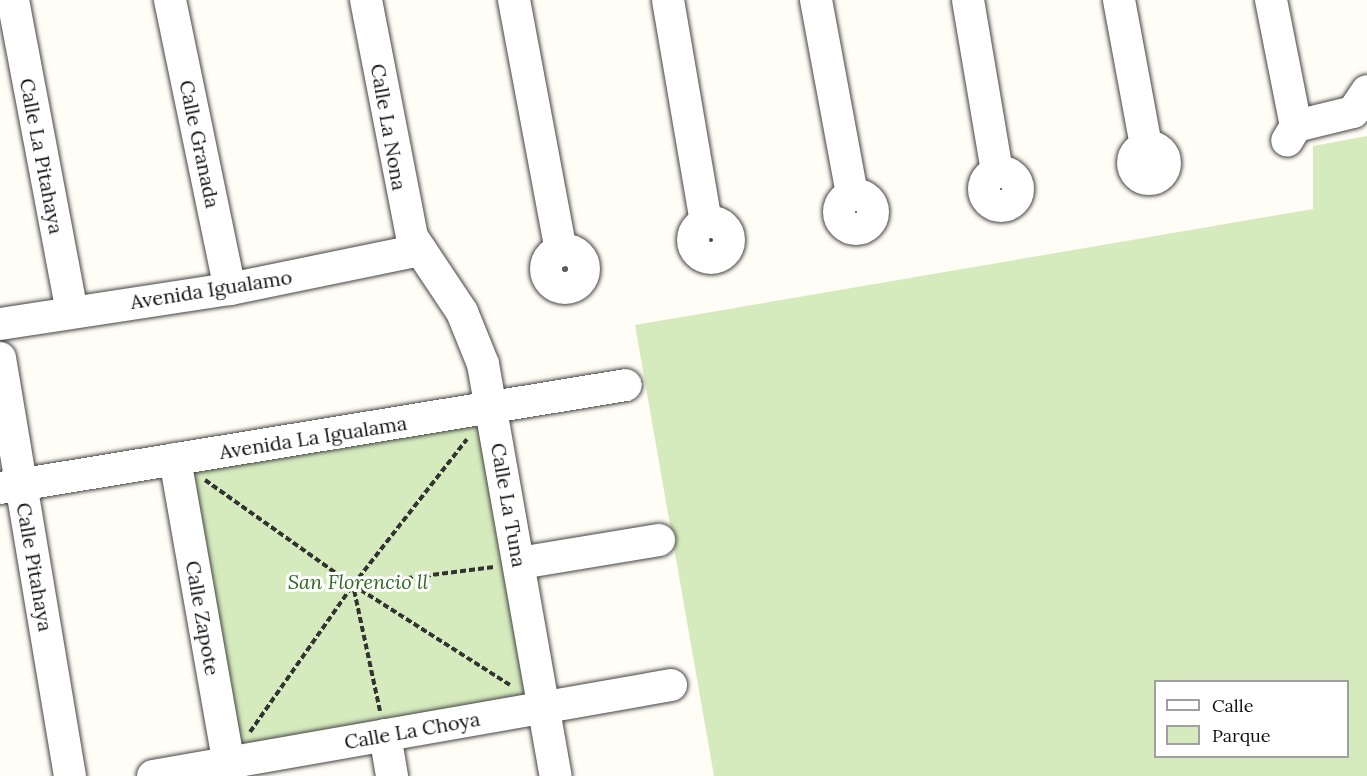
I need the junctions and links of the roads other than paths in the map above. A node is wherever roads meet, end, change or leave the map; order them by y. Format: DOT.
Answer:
graph roads {
  1 [pos="13,0"];
  2 [pos="170,0"];
  3 [pos="366,0"];
  4 [pos="514,0"];
  5 [pos="668,0"];
  6 [pos="816,0"];
  7 [pos="968,0"];
  8 [pos="1119,0"];
  9 [pos="1271,0"];
  10 [pos="1367,91"];
  11 [pos="1146,146"];
  12 [pos="997,171"];
  13 [pos="852,195"];
  14 [pos="706,222"];
  15 [pos="420,250"];
  16 [pos="561,251"];
  17 [pos="230,289"];
  18 [pos="72,311"];
  19 [pos="0,324"];
  20 [pos="0,358"];
  21 [pos="626,385"];
  22 [pos="491,407"];
  23 [pos="175,459"];
  24 [pos="10,486"];
  25 [pos="659,540"];
  26 [pos="520,563"];
  27 [pos="671,685"];
  28 [pos="544,707"];
  29 [pos="385,735"];
  30 [pos="230,769"];
  31 [pos="70,776"];
  32 [pos="153,776"];
  33 [pos="392,776"];
  34 [pos="556,776"];
  1 -- 18 [label="street, Calle La Pitahaya"];
  2 -- 17 [label="street, Calle Granada"];
  3 -- 15 [label="street, Calle La Nona"];
  4 -- 16 [label="street"];
  5 -- 14 [label="street"];
  6 -- 13 [label="street"];
  7 -- 12 [label="street"];
  8 -- 11 [label="street"];
  9 -- 10 [label="street"];
  15 -- 17 [label="street, Avenida Igualamo"];
  15 -- 22 [label="street, Calle La Tuna"];
  17 -- 18 [label="street, Avenida Igualamo"];
  18 -- 19 [label="street, Avenida Igualamo"];
  20 -- 24 [label="street, Calle Pitahaya"];
  21 -- 22 [label="street, Avenida La Igualama"];
  22 -- 23 [label="street, Avenida La Igualama"];
  22 -- 26 [label="street, Calle La Tuna"];
  23 -- 24 [label="street, Avenida La Igualama"];
  23 -- 30 [label="street, Calle Zapote"];
  24 -- 31 [label="street, Calle Pitahaya"];
  25 -- 26 [label="street"];
  26 -- 28 [label="street, Calle La Tuna"];
  27 -- 28 [label="street, Calle La Choya"];
  28 -- 29 [label="street, Calle La Choya"];
  28 -- 34 [label="street, Calle La Tuna"];
  29 -- 30 [label="street, Calle La Choya"];
  29 -- 33 [label="street"];
  30 -- 32 [label="street, Calle La Choya"];
}
